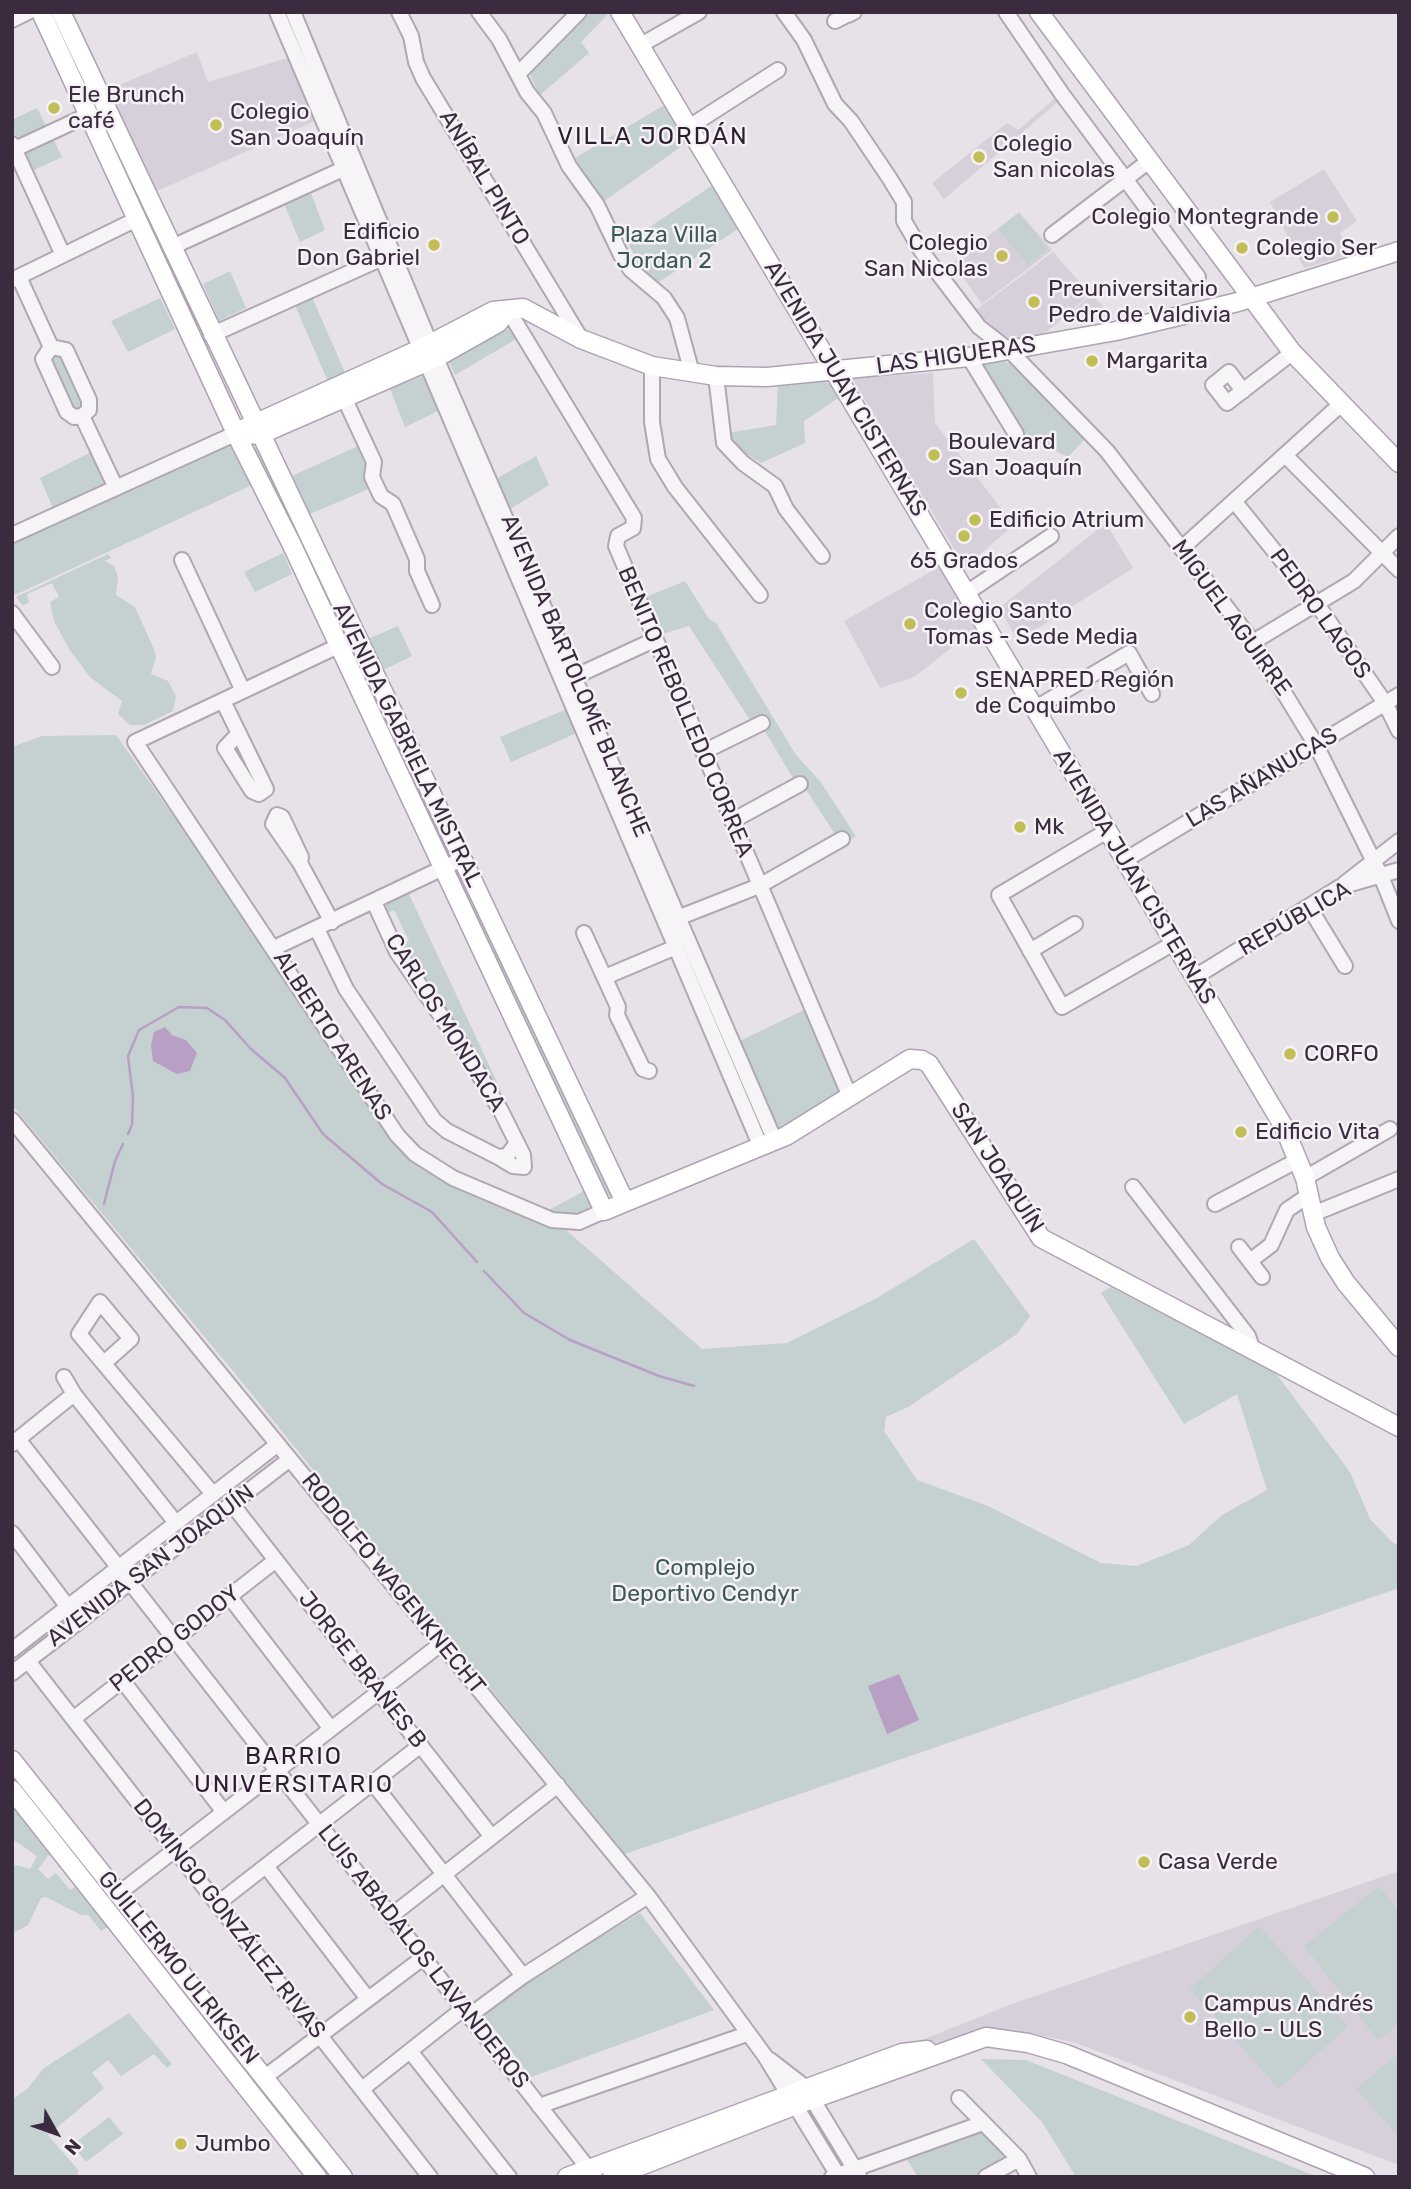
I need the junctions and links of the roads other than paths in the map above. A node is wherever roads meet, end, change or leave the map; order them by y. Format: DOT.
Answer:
graph roads {
  1 [pos="28,12"];
  2 [pos="41,12"];
  3 [pos="61,12"];
  4 [pos="276,12"];
  5 [pos="293,12"];
  6 [pos="398,12"];
  7 [pos="479,12"];
  8 [pos="579,12"];
  9 [pos="620,12"];
  10 [pos="699,12"];
  11 [pos="784,12"];
  12 [pos="854,12"];
  13 [pos="1039,12"];
  14 [pos="1008,13"];
  15 [pos="12,20"];
  16 [pos="835,21"];
  17 [pos="639,46"];
  18 [pos="778,70"];
  19 [pos="519,73"];
  20 [pos="88,115"];
  21 [pos="689,127"];
  22 [pos="14,146"];
  23 [pos="1149,160"];
  24 [pos="343,169"];
  25 [pos="1125,178"];
  26 [pos="369,213"];
  27 [pos="137,219"];
  28 [pos="1052,235"];
  29 [pos="172,247"];
  30 [pos="1399,251"];
  31 [pos="63,255"];
  32 [pos="387,256"];
  33 [pos="1198,277"];
  34 [pos="15,278"];
  35 [pos="189,286"];
  36 [pos="172,294"];
  37 [pos="1249,298"];
  38 [pos="508,310"];
  39 [pos="211,335"];
  40 [pos="581,339"];
  41 [pos="51,347"];
  42 [pos="1010,351"];
  43 [pos="1292,352"];
  44 [pos="428,354"];
  45 [pos="969,357"];
  46 [pos="652,366"];
  47 [pos="836,371"];
  48 [pos="692,373"];
  49 [pos="716,376"];
  50 [pos="1243,391"];
  51 [pos="341,392"];
  52 [pos="1340,405"];
  53 [pos="82,416"];
  54 [pos="256,428"];
  55 [pos="237,433"];
  56 [pos="1016,434"];
  57 [pos="1285,454"];
  58 [pos="1399,463"];
  59 [pos="486,487"];
  60 [pos="116,488"];
  61 [pos="1234,501"];
  62 [pos="12,535"];
  63 [pos="1051,536"];
  64 [pos="1399,537"];
  65 [pos="1182,548"];
  66 [pos="1382,553"];
  67 [pos="822,556"];
  68 [pos="182,560"];
  69 [pos="1399,570"];
  70 [pos="965,594"];
  71 [pos="760,595"];
  72 [pos="1317,604"];
  73 [pos="432,605"];
  74 [pos="12,613"];
  75 [pos="355,638"];
  76 [pos="654,640"];
  77 [pos="1253,642"];
  78 [pos="338,646"];
  79 [pos="52,667"];
  80 [pos="574,677"];
  81 [pos="243,691"];
  82 [pos="1152,694"];
  83 [pos="1399,695"];
  84 [pos="223,701"];
  85 [pos="1385,704"];
  86 [pos="1034,709"];
  87 [pos="761,723"];
  88 [pos="1399,731"];
  89 [pos="239,733"];
  90 [pos="1316,745"];
  91 [pos="703,752"];
  92 [pos="800,784"];
  93 [pos="732,821"];
  94 [pos="1107,831"];
  95 [pos="842,839"];
  96 [pos="1399,841"];
  97 [pos="462,859"];
  98 [pos="1125,860"];
  99 [pos="1373,861"];
  100 [pos="300,863"];
  101 [pos="443,868"];
  102 [pos="1399,870"];
  103 [pos="1381,876"];
  104 [pos="759,886"];
  105 [pos="1340,887"];
  106 [pos="374,902"];
  107 [pos="1310,907"];
  108 [pos="680,917"];
  109 [pos="1399,921"];
  110 [pos="332,922"];
  111 [pos="1075,924"];
  112 [pos="317,929"];
  113 [pos="584,933"];
  114 [pos="1174,943"];
  115 [pos="676,947"];
  116 [pos="274,948"];
  117 [pos="1030,951"];
  118 [pos="1345,966"];
  119 [pos="605,977"];
  120 [pos="1195,977"];
  121 [pos="649,1071"];
  122 [pos="850,1097"];
  123 [pos="12,1120"];
  124 [pos="1390,1129"];
  125 [pos="768,1144"];
  126 [pos="1298,1160"];
  127 [pos="1399,1179"];
  128 [pos="1133,1187"];
  129 [pos="1307,1187"];
  130 [pos="625,1202"];
  131 [pos="1215,1204"];
  132 [pos="604,1211"];
  133 [pos="1313,1214"];
  134 [pos="1240,1247"];
  135 [pos="1250,1261"];
  136 [pos="1262,1277"];
  137 [pos="1399,1347"];
  138 [pos="1253,1350"];
  139 [pos="104,1363"];
  140 [pos="64,1377"];
  141 [pos="74,1394"];
  142 [pos="1399,1427"];
  143 [pos="15,1442"];
  144 [pos="278,1444"];
  145 [pos="290,1459"];
  146 [pos="213,1494"];
  147 [pos="232,1504"];
  148 [pos="176,1523"];
  149 [pos="12,1533"];
  150 [pos="276,1560"];
  151 [pos="118,1567"];
  152 [pos="130,1582"];
  153 [pos="229,1596"];
  154 [pos="68,1606"];
  155 [pos="174,1639"];
  156 [pos="442,1643"];
  157 [pos="14,1646"];
  158 [pos="28,1661"];
  159 [pos="12,1672"];
  160 [pos="122,1680"];
  161 [pos="379,1692"];
  162 [pos="73,1719"];
  163 [pos="331,1729"];
  164 [pos="421,1745"];
  165 [pos="12,1760"];
  166 [pos="278,1771"];
  167 [pos="373,1783"];
  168 [pos="558,1785"];
  169 [pos="12,1790"];
  170 [pos="224,1812"];
  171 [pos="320,1824"];
  172 [pos="492,1836"];
  173 [pos="175,1850"];
  174 [pos="266,1866"];
  175 [pos="444,1874"];
  176 [pos="118,1894"];
  177 [pos="648,1896"];
  178 [pos="217,1904"];
  179 [pos="391,1916"];
  180 [pos="424,1957"];
  181 [pos="523,1976"];
  182 [pos="368,1999"];
  183 [pos="466,2012"];
  184 [pos="747,2034"];
  185 [pos="320,2036"];
  186 [pos="410,2051"];
  187 [pos="265,2077"];
  188 [pos="362,2090"];
  189 [pos="801,2096"];
  190 [pos="959,2098"];
  191 [pos="539,2106"];
  192 [pos="983,2123"];
  193 [pos="1018,2159"];
  194 [pos="592,2173"];
  195 [pos="857,2173"];
  196 [pos="836,2176"];
  197 [pos="317,2177"];
  198 [pos="343,2177"];
  199 [pos="429,2177"];
  200 [pos="509,2177"];
  201 [pos="567,2177"];
  202 [pos="612,2177"];
  203 [pos="986,2177"];
  204 [pos="1029,2177"];
  205 [pos="1366,2177"];
  1 -- 15 [label="street"];
  2 -- 20 [label="main road, AVENIDA GABRIELA MISTRAL"];
  3 -- 29 [label="main road, AVENIDA GABRIELA MISTRAL"];
  4 -- 24 [label="street, AVENIDA BARTOLOMÉ BLANCHE"];
  5 -- 26 [label="street, AVENIDA BARTOLOMÉ BLANCHE"];
  6 -- 40 [label="street, ANÍBAL PINTO"];
  7 -- 19 [label="street"];
  8 -- 19 [label="street"];
  9 -- 17 [label="main road, AVENIDA JUAN CISTERNAS"];
  10 -- 17 [label="street"];
  11 -- 42 [label="street, MIGUEL AGUIRRE"];
  12 -- 16 [label="street"];
  13 -- 23 [label="main road"];
  14 -- 25 [label="street"];
  17 -- 21 [label="main road, AVENIDA JUAN CISTERNAS"];
  18 -- 21 [label="street"];
  19 -- 48 [label="street"];
  20 -- 22 [label="street"];
  20 -- 27 [label="main road, AVENIDA GABRIELA MISTRAL"];
  21 -- 47 [label="main road, AVENIDA JUAN CISTERNAS"];
  22 -- 31 [label="street"];
  23 -- 25 [label="street"];
  23 -- 37 [label="main road"];
  24 -- 26 [label="street, AVENIDA BARTOLOMÉ BLANCHE"];
  24 -- 29 [label="street"];
  25 -- 28 [label="street"];
  25 -- 33 [label="street"];
  26 -- 32 [label="street, AVENIDA BARTOLOMÉ BLANCHE"];
  27 -- 31 [label="street"];
  27 -- 36 [label="main road, AVENIDA GABRIELA MISTRAL"];
  29 -- 35 [label="main road, AVENIDA GABRIELA MISTRAL"];
  30 -- 37 [label="main road, LAS HIGUERAS"];
  31 -- 34 [label="street"];
  32 -- 39 [label="street"];
  32 -- 44 [label="street, AVENIDA BARTOLOMÉ BLANCHE"];
  34 -- 41 [label="street"];
  35 -- 36 [label="street"];
  35 -- 39 [label="main road, AVENIDA GABRIELA MISTRAL"];
  36 -- 55 [label="main road, AVENIDA GABRIELA MISTRAL"];
  37 -- 42 [label="main road, LAS HIGUERAS"];
  37 -- 43 [label="main road"];
  38 -- 40 [label="main road, LAS HIGUERAS"];
  38 -- 44 [label="main road"];
  38 -- 76 [label="street, BENITO REBOLLEDO CORREA"];
  39 -- 54 [label="main road, AVENIDA GABRIELA MISTRAL"];
  40 -- 46 [label="main road, LAS HIGUERAS"];
  41 -- 53 [label="street"];
  41 -- 53 [label="street"];
  42 -- 45 [label="main road, LAS HIGUERAS"];
  42 -- 65 [label="street, MIGUEL AGUIRRE"];
  43 -- 50 [label="street"];
  43 -- 52 [label="main road"];
  44 -- 51 [label="main road"];
  44 -- 59 [label="street, AVENIDA BARTOLOMÉ BLANCHE"];
  45 -- 47 [label="main road, LAS HIGUERAS"];
  45 -- 56 [label="street"];
  46 -- 48 [label="main road, LAS HIGUERAS"];
  46 -- 71 [label="street"];
  47 -- 49 [label="main road, LAS HIGUERAS"];
  47 -- 70 [label="main road, AVENIDA JUAN CISTERNAS"];
  48 -- 49 [label="main road, LAS HIGUERAS"];
  49 -- 67 [label="street"];
  51 -- 54 [label="main road"];
  51 -- 73 [label="street"];
  52 -- 57 [label="street"];
  52 -- 58 [label="main road"];
  53 -- 60 [label="street"];
  54 -- 55 [label="main road"];
  54 -- 75 [label="main road, AVENIDA GABRIELA MISTRAL"];
  55 -- 60 [label="street"];
  55 -- 78 [label="main road, AVENIDA GABRIELA MISTRAL"];
  57 -- 61 [label="street"];
  57 -- 66 [label="street"];
  59 -- 80 [label="street, AVENIDA BARTOLOMÉ BLANCHE"];
  59 -- 115 [label="street, AVENIDA BARTOLOMÉ BLANCHE"];
  60 -- 62 [label="street"];
  61 -- 65 [label="street"];
  61 -- 72 [label="street, PEDRO LAGOS"];
  63 -- 70 [label="street"];
  64 -- 66 [label="street"];
  65 -- 77 [label="street, MIGUEL AGUIRRE"];
  66 -- 69 [label="street"];
  66 -- 72 [label="street"];
  68 -- 81 [label="street"];
  70 -- 86 [label="main road, AVENIDA JUAN CISTERNAS"];
  72 -- 77 [label="street"];
  72 -- 85 [label="street, PEDRO LAGOS"];
  74 -- 79 [label="street"];
  75 -- 78 [label="street"];
  75 -- 97 [label="main road, AVENIDA GABRIELA MISTRAL"];
  76 -- 80 [label="street"];
  76 -- 91 [label="street, BENITO REBOLLEDO CORREA"];
  77 -- 90 [label="street, MIGUEL AGUIRRE"];
  78 -- 81 [label="street"];
  78 -- 101 [label="main road, AVENIDA GABRIELA MISTRAL"];
  80 -- 108 [label="street, AVENIDA BARTOLOMÉ BLANCHE"];
  81 -- 84 [label="street"];
  82 -- 86 [label="street"];
  83 -- 85 [label="street, LAS AÑANUCAS"];
  84 -- 89 [label="street"];
  84 -- 116 [label="street, ALBERTO ARENAS"];
  85 -- 88 [label="street, PEDRO LAGOS"];
  85 -- 90 [label="street, LAS AÑANUCAS"];
  86 -- 94 [label="main road, AVENIDA JUAN CISTERNAS"];
  87 -- 91 [label="street"];
  90 -- 98 [label="street, LAS AÑANUCAS"];
  90 -- 99 [label="street, MIGUEL AGUIRRE"];
  91 -- 93 [label="street, BENITO REBOLLEDO CORREA"];
  92 -- 93 [label="street"];
  93 -- 104 [label="street, BENITO REBOLLEDO CORREA"];
  94 -- 98 [label="main road, AVENIDA JUAN CISTERNAS"];
  94 -- 117 [label="street"];
  95 -- 104 [label="street"];
  96 -- 99 [label="street"];
  97 -- 101 [label="street"];
  97 -- 130 [label="main road, AVENIDA GABRIELA MISTRAL"];
  98 -- 114 [label="main road, AVENIDA JUAN CISTERNAS"];
  99 -- 103 [label="street, MIGUEL AGUIRRE"];
  99 -- 105 [label="street"];
  100 -- 110 [label="street"];
  101 -- 106 [label="street"];
  101 -- 132 [label="main road, AVENIDA GABRIELA MISTRAL"];
  102 -- 103 [label="street, REPÚBLICA"];
  103 -- 105 [label="street, REPÚBLICA"];
  103 -- 109 [label="street, MIGUEL AGUIRRE"];
  104 -- 108 [label="street"];
  104 -- 122 [label="street, BENITO REBOLLEDO CORREA"];
  105 -- 107 [label="street, REPÚBLICA"];
  106 -- 110 [label="street"];
  106 -- 112 [label="street, CARLOS MONDACA"];
  107 -- 118 [label="street"];
  107 -- 120 [label="street, REPÚBLICA"];
  108 -- 125 [label="street, AVENIDA BARTOLOMÉ BLANCHE"];
  110 -- 112 [label="street"];
  111 -- 117 [label="street"];
  112 -- 116 [label="street"];
  113 -- 119 [label="street"];
  114 -- 117 [label="street"];
  114 -- 120 [label="main road, AVENIDA JUAN CISTERNAS"];
  115 -- 119 [label="street"];
  115 -- 125 [label="street, AVENIDA BARTOLOMÉ BLANCHE"];
  116 -- 132 [label="street, ALBERTO ARENAS"];
  119 -- 121 [label="street"];
  120 -- 126 [label="main road, AVENIDA JUAN CISTERNAS"];
  122 -- 125 [label="main road, SAN JOAQUÍN"];
  122 -- 138 [label="main road, SAN JOAQUÍN"];
  123 -- 144 [label="street, RODOLFO WAGENKNECHT"];
  124 -- 129 [label="street"];
  125 -- 130 [label="main road, SAN JOAQUÍN"];
  126 -- 129 [label="main road, AVENIDA JUAN CISTERNAS"];
  126 -- 131 [label="street"];
  127 -- 133 [label="street"];
  128 -- 138 [label="street"];
  129 -- 133 [label="main road, AVENIDA JUAN CISTERNAS"];
  129 -- 135 [label="street"];
  130 -- 132 [label="main road, SAN JOAQUÍN"];
  133 -- 137 [label="main road, AVENIDA JUAN CISTERNAS"];
  134 -- 135 [label="street"];
  135 -- 136 [label="street"];
  138 -- 142 [label="main road, SAN JOAQUÍN"];
  139 -- 146 [label="street"];
  140 -- 141 [label="street"];
  141 -- 143 [label="street"];
  141 -- 148 [label="street"];
  143 -- 151 [label="street, LUIS ABADALOS LAVANDEROS"];
  144 -- 145 [label="street, RODOLFO WAGENKNECHT"];
  144 -- 146 [label="street, AVENIDA SAN JOAQUÍN"];
  145 -- 147 [label="street, AVENIDA SAN JOAQUÍN"];
  145 -- 156 [label="street, RODOLFO WAGENKNECHT"];
  146 -- 148 [label="street, AVENIDA SAN JOAQUÍN"];
  147 -- 150 [label="street, JORGE BRAÑES B"];
  147 -- 152 [label="street, AVENIDA SAN JOAQUÍN"];
  148 -- 151 [label="street, AVENIDA SAN JOAQUÍN"];
  149 -- 154 [label="street"];
  150 -- 153 [label="street, PEDRO GODOY"];
  150 -- 161 [label="street, JORGE BRAÑES B"];
  151 -- 152 [label="street, LUIS ABADALOS LAVANDEROS"];
  151 -- 154 [label="street, AVENIDA SAN JOAQUÍN"];
  152 -- 155 [label="street, LUIS ABADALOS LAVANDEROS"];
  152 -- 158 [label="street, AVENIDA SAN JOAQUÍN"];
  153 -- 155 [label="street, PEDRO GODOY"];
  153 -- 163 [label="street"];
  154 -- 157 [label="street, AVENIDA SAN JOAQUÍN"];
  155 -- 160 [label="street, PEDRO GODOY"];
  155 -- 166 [label="street, LUIS ABADALOS LAVANDEROS"];
  156 -- 161 [label="street"];
  156 -- 168 [label="street, RODOLFO WAGENKNECHT"];
  158 -- 159 [label="street, AVENIDA SAN JOAQUÍN"];
  158 -- 162 [label="street, DOMINGO GONZÁLEZ RIVAS"];
  160 -- 162 [label="street, PEDRO GODOY"];
  160 -- 170 [label="street"];
  161 -- 163 [label="street"];
  161 -- 164 [label="street, JORGE BRAÑES B"];
  162 -- 173 [label="street, DOMINGO GONZÁLEZ RIVAS"];
  163 -- 166 [label="street"];
  164 -- 167 [label="street"];
  164 -- 172 [label="street, JORGE BRAÑES B"];
  165 -- 176 [label="main road, GUILLERMO ULRIKSEN"];
  166 -- 170 [label="street"];
  166 -- 171 [label="street, LUIS ABADALOS LAVANDEROS"];
  167 -- 171 [label="street"];
  167 -- 175 [label="street"];
  168 -- 172 [label="street"];
  168 -- 177 [label="street, RODOLFO WAGENKNECHT"];
  169 -- 197 [label="main road, GUILLERMO ULRIKSEN"];
  170 -- 173 [label="street"];
  171 -- 174 [label="street"];
  171 -- 179 [label="street, LUIS ABADALOS LAVANDEROS"];
  172 -- 175 [label="street"];
  173 -- 176 [label="street"];
  173 -- 178 [label="street, DOMINGO GONZÁLEZ RIVAS"];
  174 -- 178 [label="street"];
  174 -- 182 [label="street"];
  175 -- 179 [label="street"];
  175 -- 181 [label="street"];
  176 -- 187 [label="main road, GUILLERMO ULRIKSEN"];
  177 -- 181 [label="street"];
  177 -- 184 [label="street, RODOLFO WAGENKNECHT"];
  178 -- 185 [label="street, DOMINGO GONZÁLEZ RIVAS"];
  179 -- 180 [label="street, LUIS ABADALOS LAVANDEROS"];
  180 -- 182 [label="street"];
  180 -- 183 [label="street, LUIS ABADALOS LAVANDEROS"];
  181 -- 183 [label="street"];
  182 -- 185 [label="street"];
  183 -- 186 [label="street"];
  183 -- 191 [label="street, LUIS ABADALOS LAVANDEROS"];
  184 -- 189 [label="street, RODOLFO WAGENKNECHT"];
  184 -- 191 [label="street"];
  185 -- 187 [label="street"];
  185 -- 188 [label="street, DOMINGO GONZÁLEZ RIVAS"];
  186 -- 188 [label="street"];
  186 -- 200 [label="street"];
  187 -- 198 [label="main road, GUILLERMO ULRIKSEN"];
  188 -- 199 [label="street, DOMINGO GONZÁLEZ RIVAS"];
  189 -- 194 [label="main road"];
  189 -- 195 [label="street, RODOLFO WAGENKNECHT"];
  189 -- 196 [label="street, RODOLFO WAGENKNECHT"];
  189 -- 202 [label="main road"];
  189 -- 205 [label="main road"];
  190 -- 192 [label="street"];
  191 -- 194 [label="street, LUIS ABADALOS LAVANDEROS"];
  192 -- 193 [label="street"];
  192 -- 195 [label="street"];
  193 -- 203 [label="street"];
  193 -- 204 [label="street"];
  194 -- 201 [label="main road"];
  195 -- 196 [label="street"];
}
